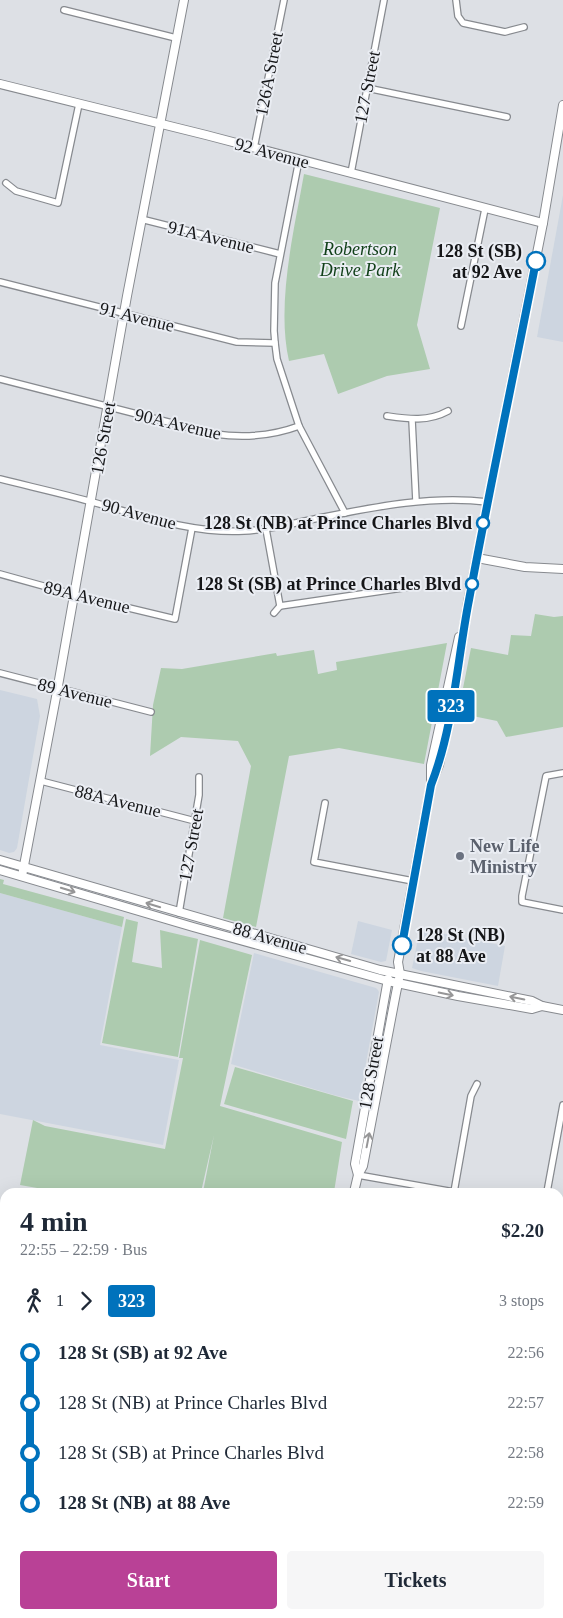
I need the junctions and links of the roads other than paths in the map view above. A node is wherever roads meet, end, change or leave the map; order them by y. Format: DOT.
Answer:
graph roads {
  1 [pos="184,0"];
  2 [pos="284,0"];
  3 [pos="384,0"];
  4 [pos="456,0"];
  5 [pos="64,10"];
  6 [pos="524,27"];
  7 [pos="176,38"];
  8 [pos="0,84"];
  9 [pos="367,88"];
  10 [pos="79,104"];
  11 [pos="563,105"];
  12 [pos="507,117"];
  13 [pos="562,120"];
  14 [pos="160,124"];
  15 [pos="254,148"];
  16 [pos="299,160"];
  17 [pos="351,173"];
  18 [pos="6,183"];
  19 [pos="484,209"];
  20 [pos="141,219"];
  21 [pos="543,223"];
  22 [pos="280,254"];
  23 [pos="0,282"];
  24 [pos="124,313"];
  25 [pos="461,326"];
  26 [pos="275,343"];
  27 [pos="0,379"];
  28 [pos="109,407"];
  29 [pos="448,411"];
  30 [pos="387,416"];
  31 [pos="412,420"];
  32 [pos="299,426"];
  33 [pos="0,479"];
  34 [pos="416,501"];
  35 [pos="92,502"];
  36 [pos="488,502"];
  37 [pos="345,513"];
  38 [pos="192,528"];
  39 [pos="266,529"];
  40 [pos="476,558"];
  41 [pos="563,569"];
  42 [pos="0,574"];
  43 [pos="416,586"];
  44 [pos="74,594"];
  45 [pos="280,606"];
  46 [pos="274,613"];
  47 [pos="0,673"];
  48 [pos="58,689"];
  49 [pos="151,712"];
  50 [pos="563,773"];
  51 [pos="199,777"];
  52 [pos="41,782"];
  53 [pos="325,803"];
  54 [pos="195,821"];
  55 [pos="0,860"];
  56 [pos="24,866"];
  57 [pos="0,870"];
  58 [pos="22,876"];
  59 [pos="413,881"];
  60 [pos="563,910"];
  61 [pos="179,913"];
  62 [pos="398,962"];
  63 [pos="390,972"];
  64 [pos="400,974"];
  65 [pos="388,981"];
  66 [pos="398,984"];
  67 [pos="542,1006"];
  68 [pos="563,1010"];
  69 [pos="477,1084"];
  70 [pos="563,1105"];
  71 [pos="562,1112"];
  72 [pos="358,1175"];
  73 [pos="355,1188"];
  74 [pos="431,1188"];
  75 [pos="455,1188"];
  76 [pos="548,1188"];
  1 -- 7 [label="main road, 126 Street"];
  2 -- 15 [label="street, 126A Street"];
  3 -- 9 [label="street, 127 Street"];
  4 -- 6 [label="street"];
  5 -- 7 [label="street"];
  7 -- 14 [label="main road, 126 Street"];
  8 -- 10 [label="main road, 92 Avenue"];
  9 -- 12 [label="street"];
  9 -- 17 [label="street, 127 Street"];
  10 -- 14 [label="main road, 92 Avenue"];
  10 -- 18 [label="street"];
  11 -- 13 [label="main road"];
  13 -- 21 [label="main road"];
  14 -- 15 [label="main road, 92 Avenue"];
  14 -- 20 [label="main road, 126 Street"];
  15 -- 16 [label="main road, 92 Avenue"];
  16 -- 17 [label="main road, 92 Avenue"];
  16 -- 22 [label="street"];
  17 -- 19 [label="main road, 92 Avenue"];
  19 -- 21 [label="main road, 92 Avenue"];
  19 -- 25 [label="street"];
  20 -- 22 [label="street, 91A Avenue"];
  20 -- 24 [label="main road, 126 Street"];
  21 -- 36 [label="main road"];
  22 -- 26 [label="street"];
  23 -- 24 [label="street, 91 Avenue"];
  24 -- 26 [label="street, 91 Avenue"];
  24 -- 28 [label="main road, 126 Street"];
  26 -- 32 [label="street"];
  27 -- 28 [label="street, 90A Avenue"];
  28 -- 32 [label="street, 90A Avenue"];
  28 -- 35 [label="main road, 126 Street"];
  29 -- 31 [label="street"];
  30 -- 31 [label="street"];
  31 -- 34 [label="street"];
  32 -- 37 [label="street"];
  33 -- 35 [label="street, 90 Avenue"];
  34 -- 36 [label="street, 90 Avenue"];
  34 -- 37 [label="street, 90 Avenue"];
  35 -- 38 [label="street, 90 Avenue"];
  35 -- 44 [label="main road, 126 Street"];
  36 -- 40 [label="main road"];
  37 -- 39 [label="street, 90 Avenue"];
  38 -- 39 [label="street, 90 Avenue"];
  38 -- 44 [label="street, 89A Avenue"];
  39 -- 45 [label="street"];
  40 -- 41 [label="main road"];
  40 -- 59 [label="main road"];
  42 -- 44 [label="street, 89A Avenue"];
  43 -- 45 [label="street"];
  44 -- 48 [label="main road, 126 Street"];
  45 -- 46 [label="street"];
  47 -- 48 [label="street, 89 Avenue"];
  48 -- 49 [label="street, 89 Avenue"];
  48 -- 52 [label="main road, 126 Street"];
  50 -- 60 [label="street"];
  51 -- 54 [label="street, 127 Street"];
  52 -- 54 [label="street, 88A Avenue"];
  52 -- 56 [label="main road, 126 Street"];
  53 -- 59 [label="street"];
  54 -- 61 [label="street, 127 Street"];
  55 -- 56 [label="main road, 88 Avenue"];
  56 -- 58 [label="main road, 126 Street"];
  61 -- 56 [label="main road, 88 Avenue, one-way"];
  57 -- 58 [label="main road, 88 Avenue"];
  58 -- 65 [label="main road, 88 Avenue, one-way"];
  59 -- 62 [label="main road"];
  63 -- 61 [label="main road, 88 Avenue, one-way"];
  62 -- 63 [label="main road"];
  62 -- 64 [label="main road"];
  63 -- 64 [label="main road, 88 Avenue"];
  63 -- 65 [label="main road, 128 Street"];
  64 -- 66 [label="main road, 128 Street"];
  67 -- 64 [label="main road, 88 Avenue, one-way"];
  65 -- 66 [label="main road, 88 Avenue"];
  65 -- 72 [label="main road, 128 Street"];
  66 -- 67 [label="main road, 88 Avenue, one-way"];
  72 -- 66 [label="main road, 128 Street, one-way"];
  67 -- 68 [label="main road, 88 Avenue"];
  69 -- 75 [label="street"];
  70 -- 71 [label="street"];
  71 -- 76 [label="street"];
  72 -- 73 [label="main road, 128 Street"];
  72 -- 74 [label="street"];
}
